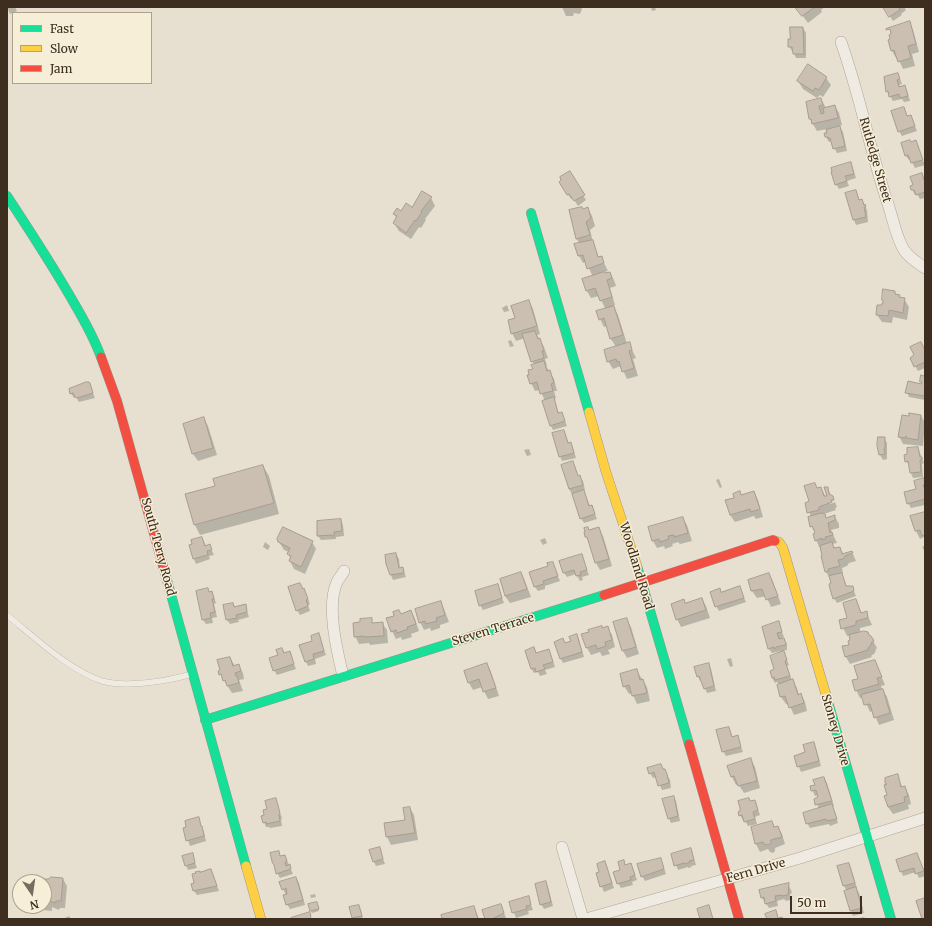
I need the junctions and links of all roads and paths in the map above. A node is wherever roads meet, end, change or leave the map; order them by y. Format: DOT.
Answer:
graph roads {
  1 [pos="841,42"];
  2 [pos="7,196"];
  3 [pos="531,213"];
  4 [pos="925,268"];
  5 [pos="779,542"];
  6 [pos="344,571"];
  7 [pos="642,582"];
  8 [pos="7,615"];
  9 [pos="193,674"];
  10 [pos="343,676"];
  11 [pos="205,720"];
  12 [pos="925,818"];
  13 [pos="866,838"];
  14 [pos="562,847"];
  15 [pos="727,879"];
  16 [pos="261,919"];
  17 [pos="584,919"];
  18 [pos="739,919"];
  19 [pos="890,919"];
  1 -- 4 [label="street, Rutledge Street"];
  2 -- 9 [label="street, South Terry Road"];
  3 -- 7 [label="street, Woodland Road"];
  5 -- 7 [label="street, Steven Terrace"];
  5 -- 13 [label="street, Stoney Drive"];
  6 -- 10 [label="street"];
  7 -- 10 [label="street, Steven Terrace"];
  7 -- 15 [label="street, Woodland Road"];
  8 -- 9 [label="lane"];
  9 -- 11 [label="street, South Terry Road"];
  10 -- 11 [label="street, Steven Terrace"];
  11 -- 16 [label="street, South Terry Road"];
  12 -- 13 [label="street, Fern Drive"];
  13 -- 15 [label="street, Fern Drive"];
  13 -- 19 [label="street, Stoney Drive"];
  14 -- 17 [label="street"];
  15 -- 17 [label="street, Fern Drive"];
  15 -- 18 [label="street, Woodland Road"];
}
